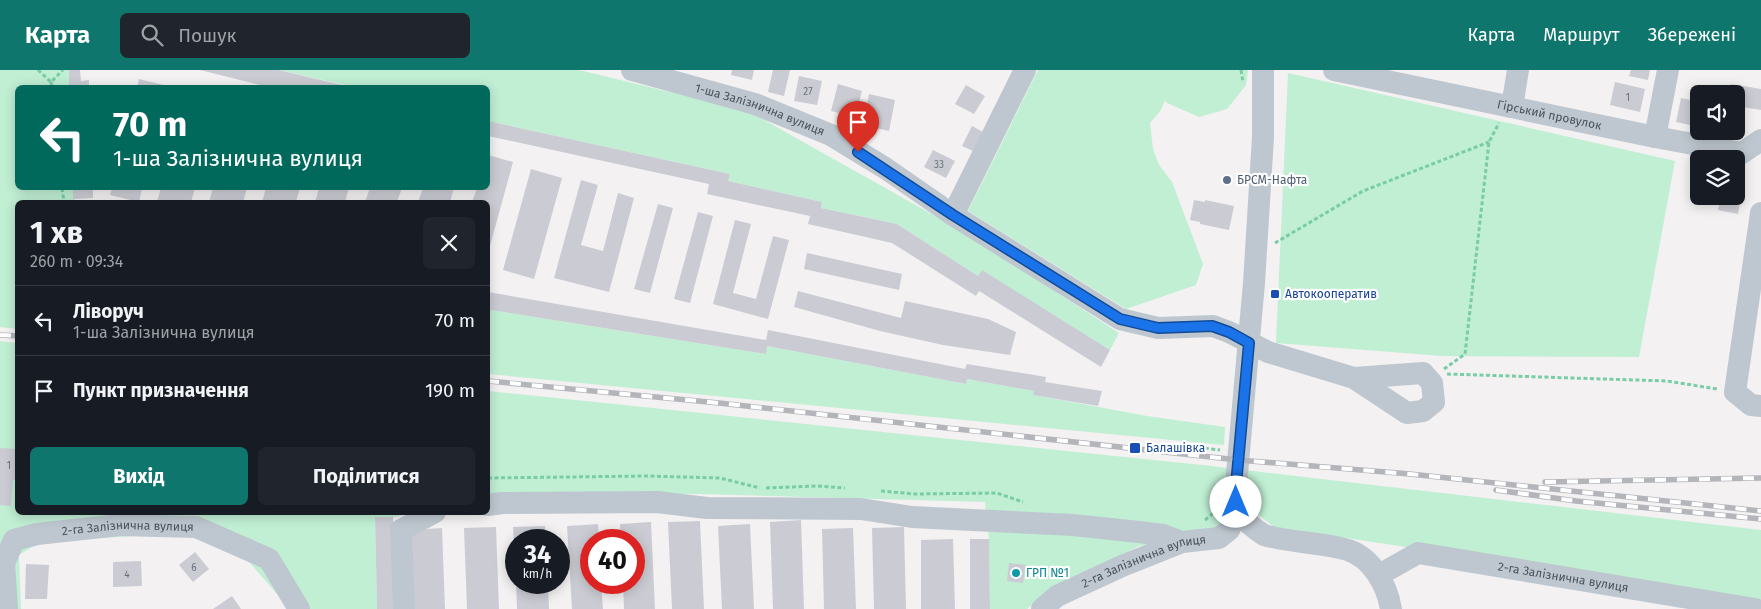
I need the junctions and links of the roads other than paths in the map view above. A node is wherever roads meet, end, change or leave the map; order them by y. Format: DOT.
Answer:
graph roads {
  1 [pos="632,70"];
  2 [pos="1025,70"];
  3 [pos="1263,70"];
  4 [pos="1334,70"];
  5 [pos="1518,70"];
  6 [pos="1668,70"];
  7 [pos="1382,75"];
  8 [pos="1512,107"];
  9 [pos="1655,137"];
  10 [pos="1761,140"];
  11 [pos="1761,213"];
  12 [pos="953,215"];
  13 [pos="1249,343"];
  14 [pos="1354,378"];
  15 [pos="1761,406"];
  16 [pos="490,504"];
  17 [pos="1238,510"];
  18 [pos="429,515"];
  19 [pos="1182,542"];
  20 [pos="1386,593"];
  21 [pos="7,609"];
  22 [pos="299,609"];
  23 [pos="404,609"];
  24 [pos="1042,609"];
  25 [pos="1755,609"];
  1 -- 12 [label="street, 1-ша Залізнична вулиця"];
  2 -- 12 [label="street"];
  3 -- 13 [label="street"];
  4 -- 7 [label="street, Гірський провулок"];
  5 -- 8 [label="street"];
  6 -- 9 [label="street"];
  7 -- 8 [label="street, Гірський провулок"];
  8 -- 9 [label="street, Гірський провулок"];
  9 -- 10 [label="street, Гірський провулок"];
  11 -- 15 [label="street"];
  12 -- 13 [label="street, 1-ша Залізнична вулиця"];
  13 -- 14 [label="street, 1-ша Залізнична вулиця"];
  13 -- 17 [label="street"];
  16 -- 19 [label="street"];
  17 -- 19 [label="street, 2-га Залізнична вулиця"];
  17 -- 20 [label="street"];
  18 -- 23 [label="street"];
  19 -- 24 [label="street, 2-га Залізнична вулиця"];
  20 -- 25 [label="street, 2-га Залізнична вулиця"];
  21 -- 22 [label="street, 2-га Залізнична вулиця"];
}
